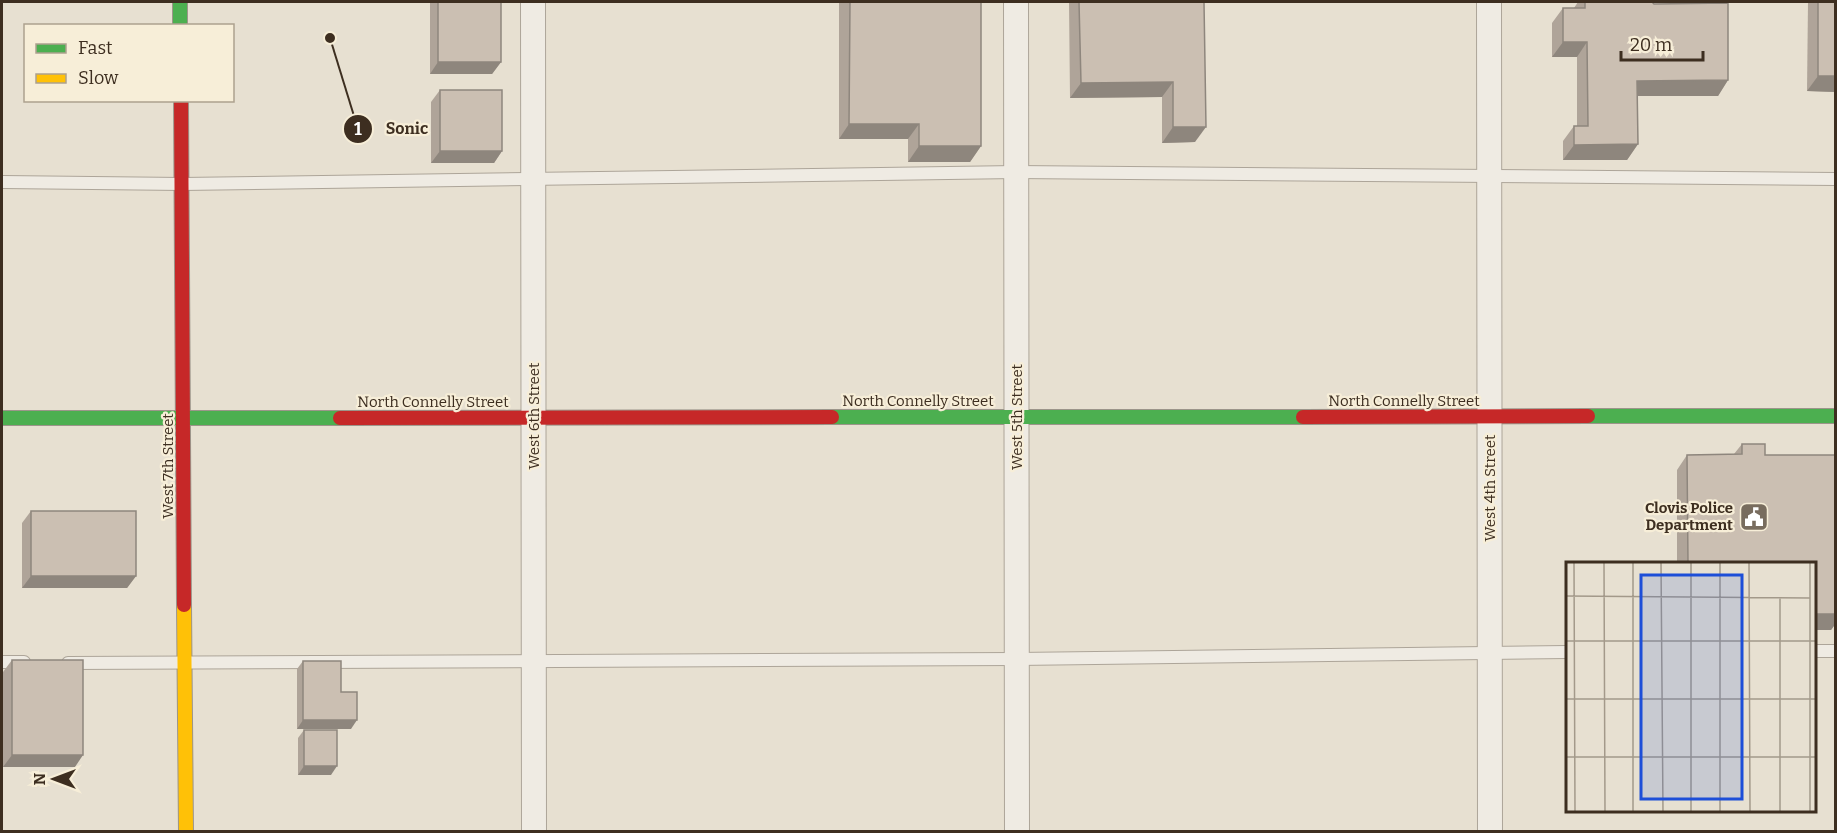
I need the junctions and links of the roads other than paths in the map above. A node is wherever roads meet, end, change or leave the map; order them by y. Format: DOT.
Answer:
graph roads {
  1 [pos="180,2"];
  2 [pos="533,2"];
  3 [pos="1016,2"];
  4 [pos="1489,2"];
  5 [pos="180,24"];
  6 [pos="181,102"];
  7 [pos="1016,172"];
  8 [pos="1489,176"];
  9 [pos="1836,178"];
  10 [pos="534,180"];
  11 [pos="2,182"];
  12 [pos="182,184"];
  13 [pos="1836,416"];
  14 [pos="184,417"];
  15 [pos="1490,417"];
  16 [pos="2,418"];
  17 [pos="534,418"];
  18 [pos="1017,418"];
  19 [pos="1816,651"];
  20 [pos="1836,651"];
  21 [pos="1566,652"];
  22 [pos="1490,653"];
  23 [pos="1017,659"];
  24 [pos="534,661"];
  25 [pos="2,662"];
  26 [pos="36,662"];
  27 [pos="59,663"];
  28 [pos="185,663"];
  29 [pos="186,831"];
  30 [pos="534,831"];
  31 [pos="1017,831"];
  32 [pos="1490,831"];
  1 -- 5 [label="street"];
  2 -- 10 [label="street, West 6th Street"];
  3 -- 7 [label="street, West 5th Street"];
  4 -- 8 [label="street, West 4th Street"];
  6 -- 12 [label="street, West 7th Street"];
  7 -- 8 [label="lane"];
  7 -- 10 [label="lane"];
  7 -- 18 [label="street, West 5th Street"];
  8 -- 9 [label="lane"];
  8 -- 15 [label="street, West 4th Street"];
  10 -- 12 [label="lane"];
  10 -- 17 [label="street, West 6th Street"];
  11 -- 12 [label="lane"];
  12 -- 14 [label="street, West 7th Street"];
  13 -- 15 [label="street, North Connelly Street"];
  14 -- 16 [label="street, North Connelly Street"];
  14 -- 17 [label="street, North Connelly Street"];
  14 -- 28 [label="street, West 7th Street"];
  15 -- 18 [label="street, North Connelly Street"];
  15 -- 22 [label="street, West 4th Street"];
  17 -- 18 [label="street, North Connelly Street"];
  17 -- 24 [label="street, West 6th Street"];
  18 -- 23 [label="street, West 5th Street"];
  19 -- 20 [label="lane"];
  21 -- 22 [label="lane"];
  22 -- 23 [label="lane"];
  22 -- 32 [label="street, West 4th Street"];
  23 -- 24 [label="lane"];
  23 -- 31 [label="street, West 5th Street"];
  24 -- 28 [label="lane"];
  24 -- 30 [label="street, West 6th Street"];
  25 -- 26 [label="lane"];
  27 -- 28 [label="lane"];
  28 -- 29 [label="street, West 7th Street"];
}
